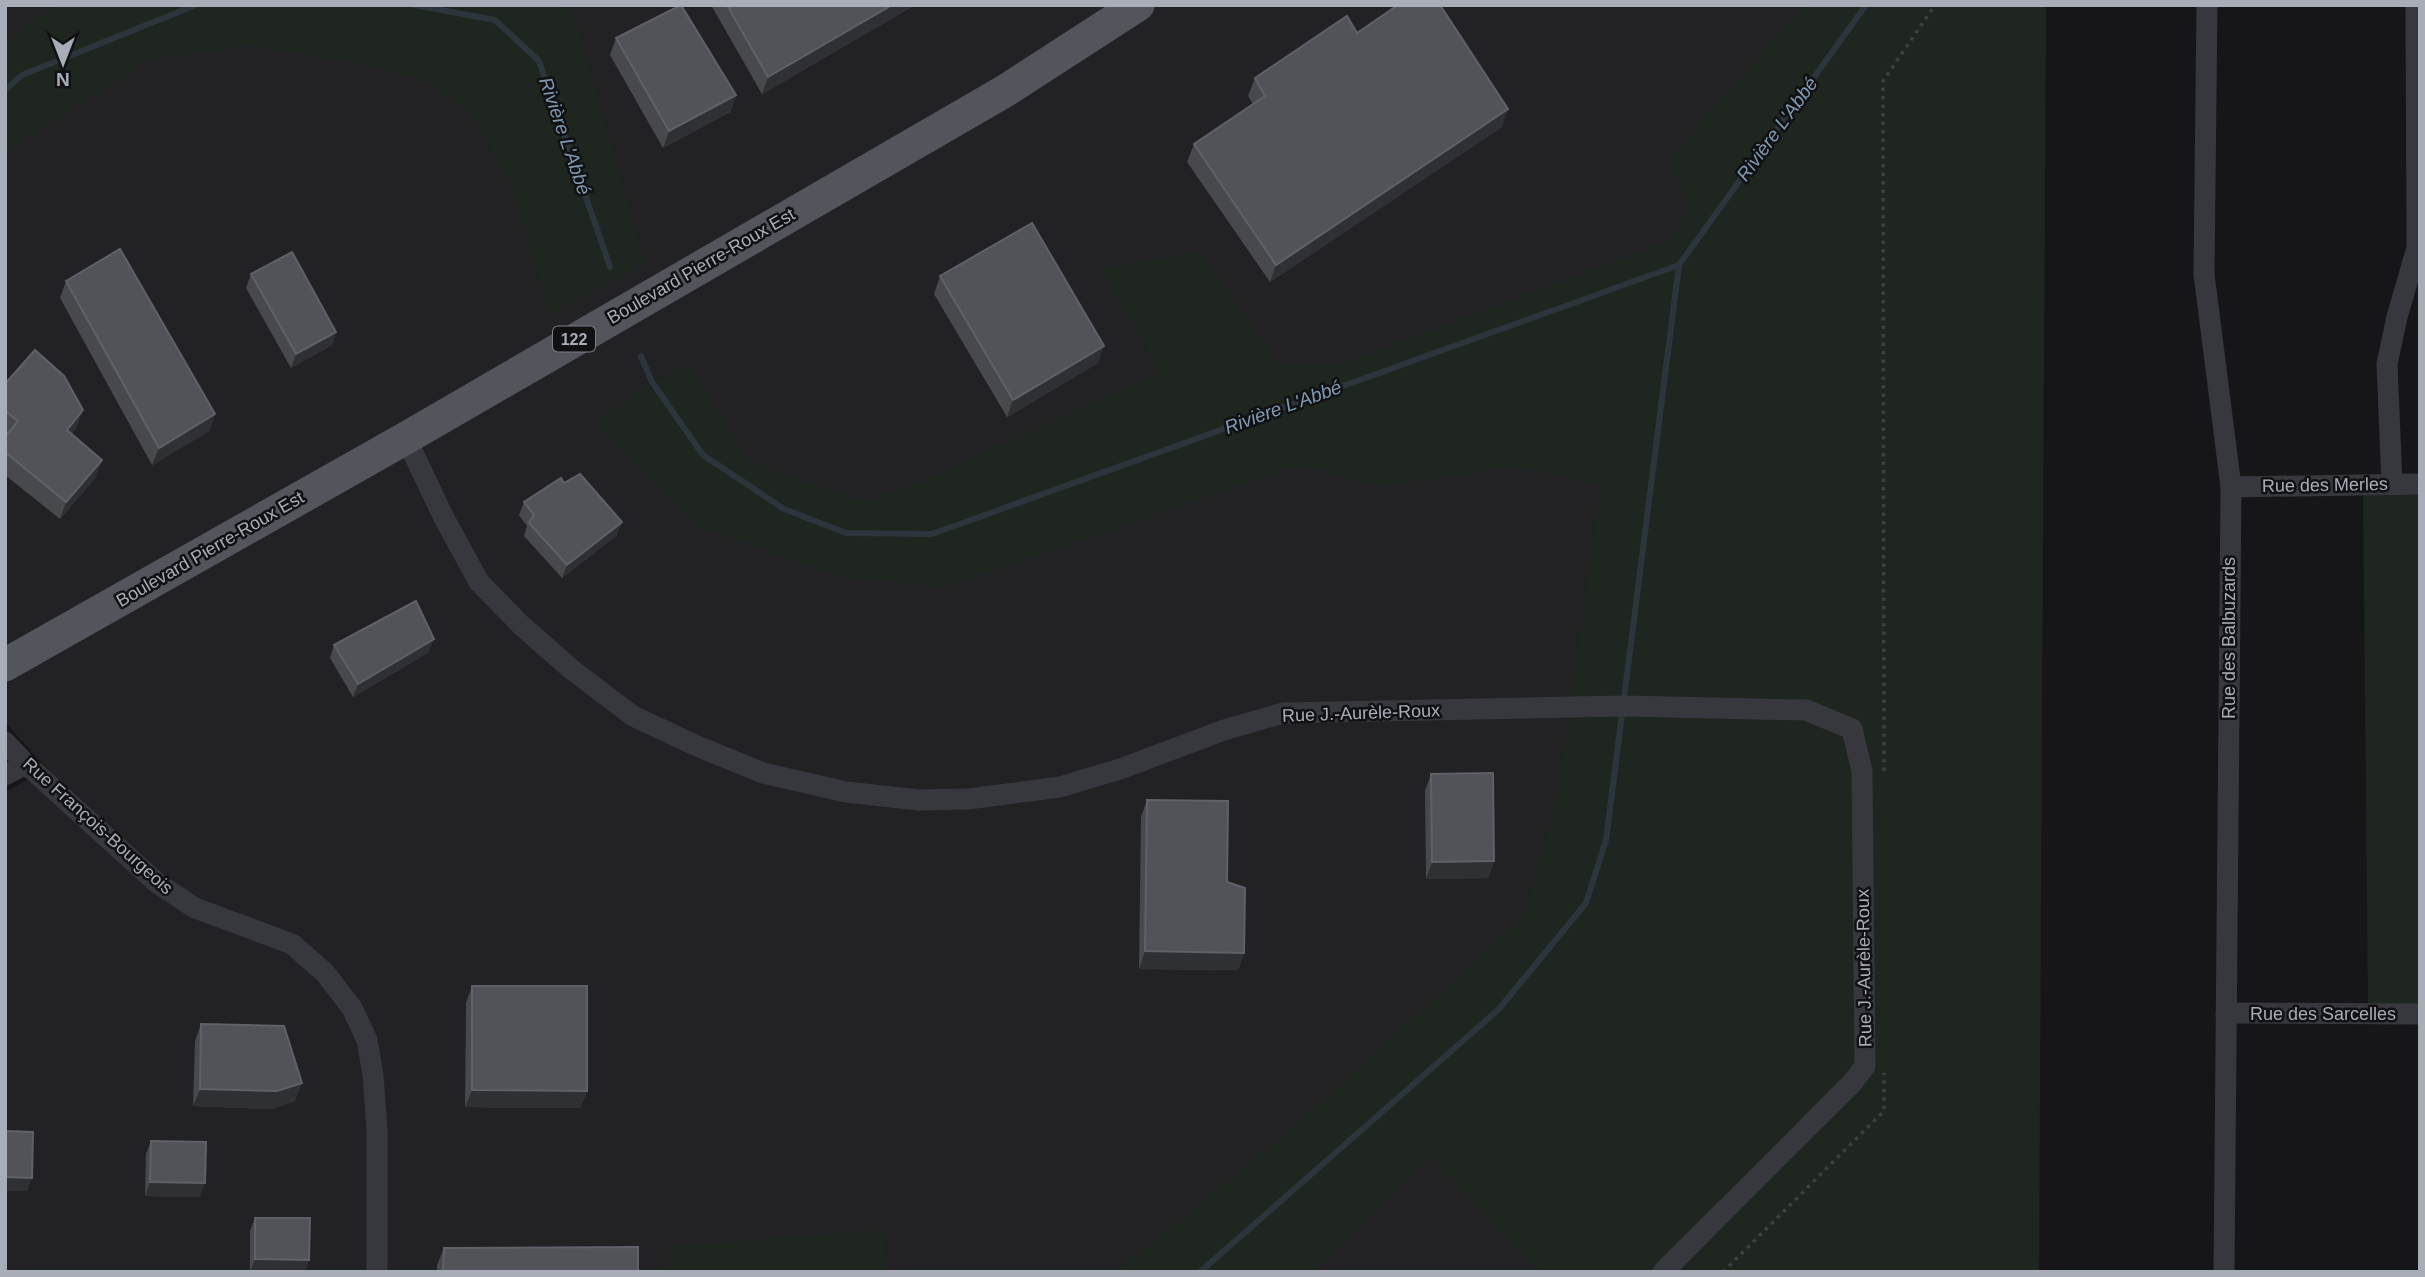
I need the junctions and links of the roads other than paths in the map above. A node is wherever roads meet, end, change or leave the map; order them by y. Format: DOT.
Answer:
graph roads {
  1 [pos="1138,5"];
  2 [pos="2207,5"];
  3 [pos="2416,5"];
  4 [pos="406,438"];
  5 [pos="2392,484"];
  6 [pos="2420,484"];
  7 [pos="2231,487"];
  8 [pos="5,665"];
  9 [pos="5,742"];
  10 [pos="26,764"];
  11 [pos="5,775"];
  12 [pos="2226,1013"];
  13 [pos="2420,1014"];
  14 [pos="377,1272"];
  15 [pos="1663,1272"];
  16 [pos="2224,1272"];
  1 -- 4 [label="main road, Boulevard Pierre-Roux Est / 122"];
  2 -- 7 [label="street, Rue des Balbuzards"];
  3 -- 5 [label="street"];
  4 -- 8 [label="main road, Boulevard Pierre-Roux Est / 122"];
  4 -- 15 [label="street, Rue J.-Aurèle-Roux"];
  5 -- 6 [label="street, Rue des Merles"];
  5 -- 7 [label="street, Rue des Merles"];
  7 -- 12 [label="street, Rue des Balbuzards"];
  9 -- 10 [label="street, Rue François-Bourgeois"];
  10 -- 11 [label="street"];
  10 -- 14 [label="street, Rue François-Bourgeois"];
  12 -- 13 [label="street, Rue des Sarcelles"];
  12 -- 16 [label="street, Rue des Balbuzards"];
}
